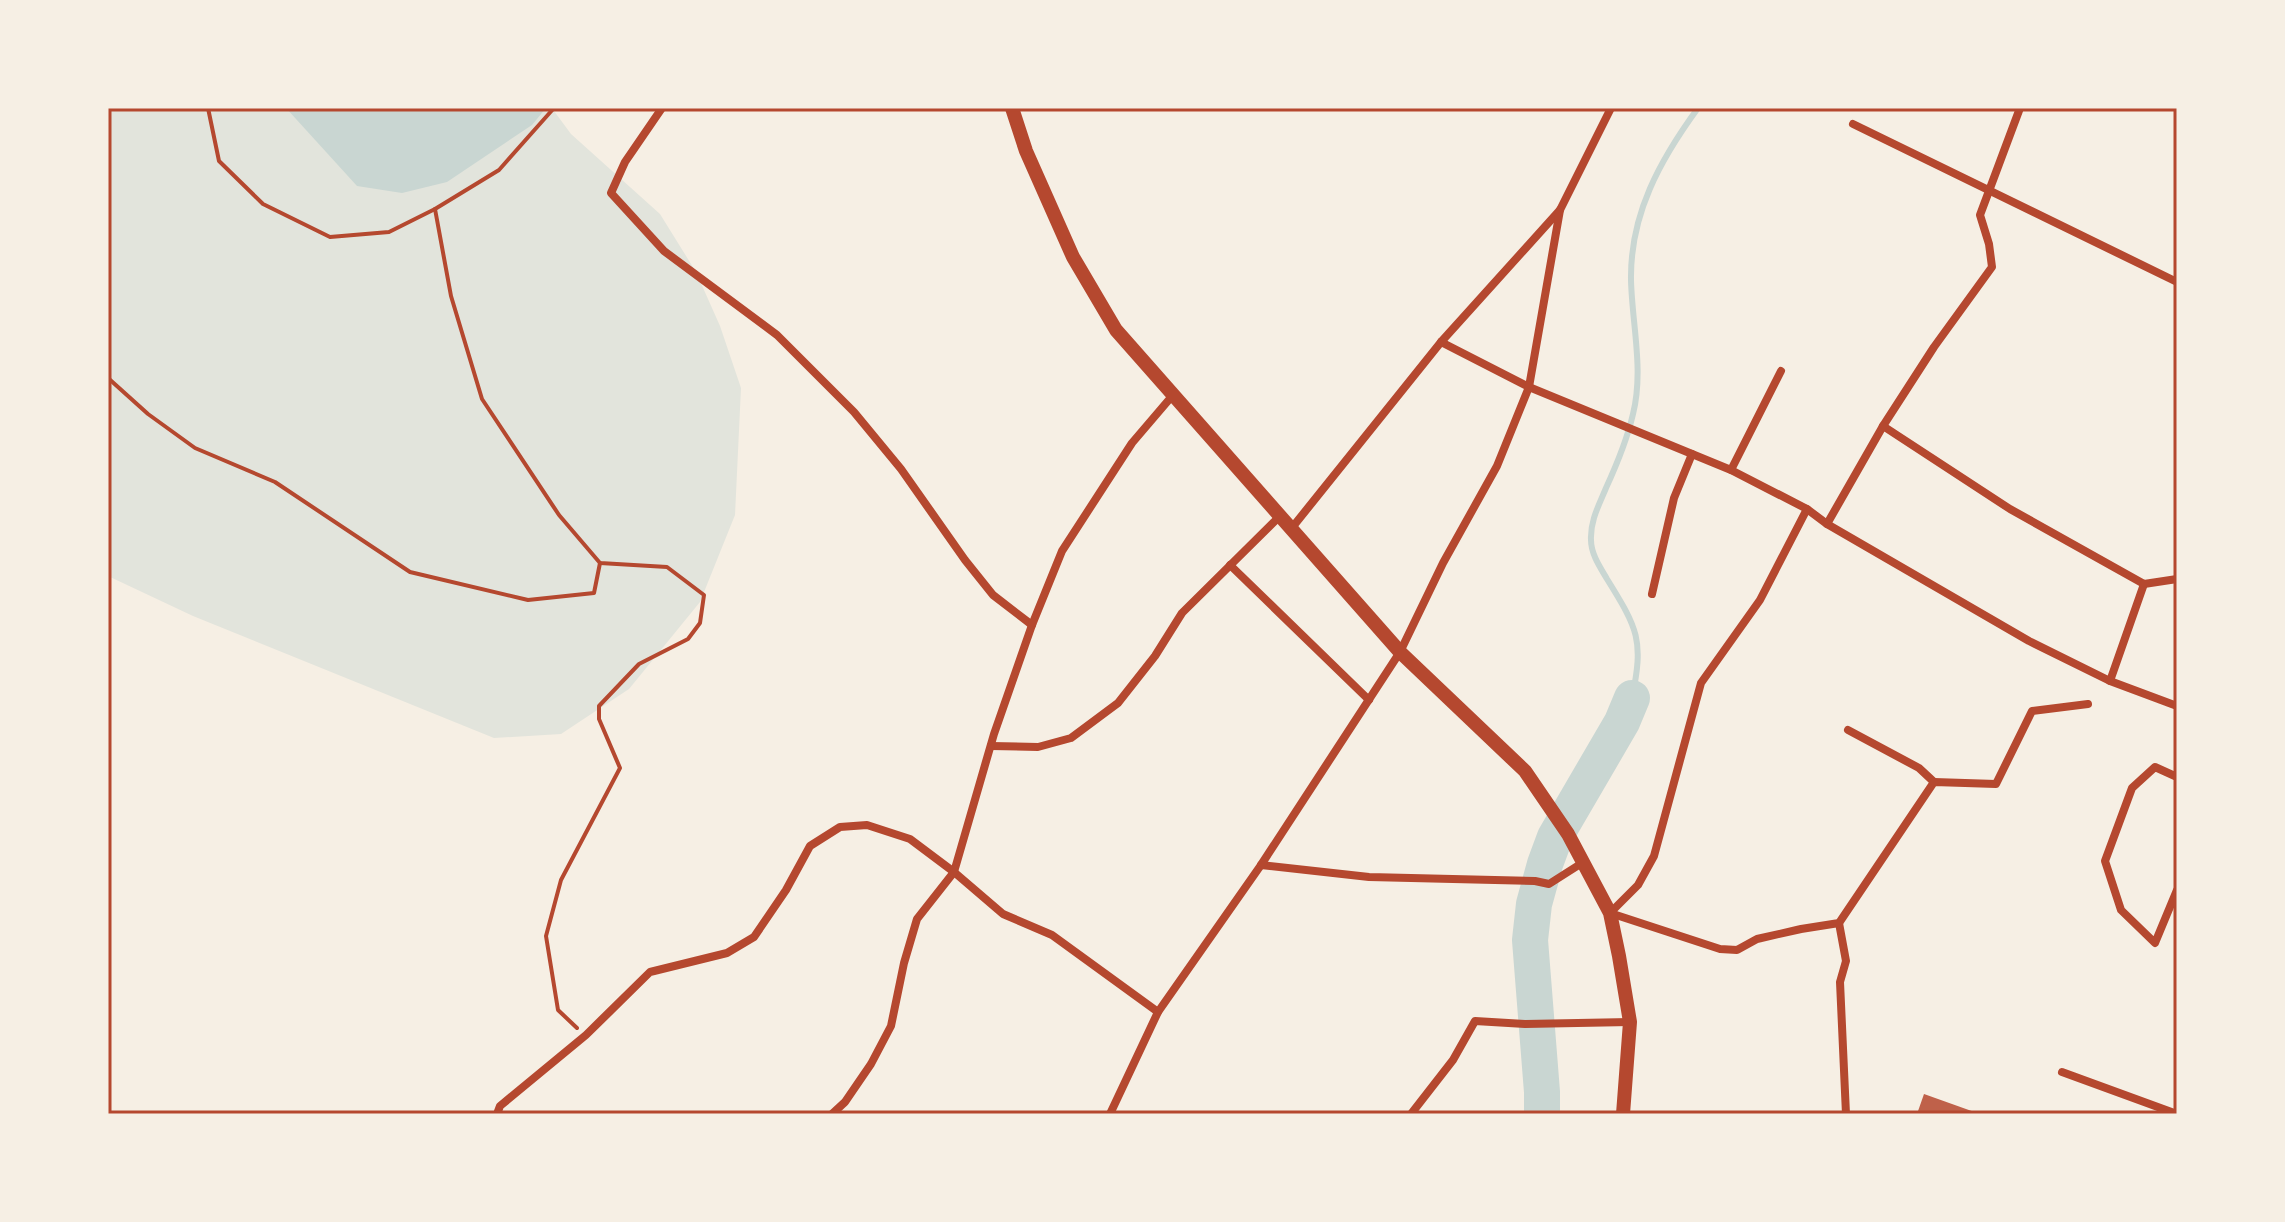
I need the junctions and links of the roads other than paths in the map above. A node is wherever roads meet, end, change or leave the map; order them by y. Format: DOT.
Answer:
graph roads {
  1 [pos="662,108"];
  2 [pos="1012,108"];
  3 [pos="1611,108"];
  4 [pos="2020,108"];
  5 [pos="1853,124"];
  6 [pos="1989,190"];
  7 [pos="1560,210"];
  8 [pos="2177,282"];
  9 [pos="1441,342"];
  10 [pos="1781,371"];
  11 [pos="1529,387"];
  12 [pos="1173,395"];
  13 [pos="1883,426"];
  14 [pos="1692,454"];
  15 [pos="1731,470"];
  16 [pos="1807,509"];
  17 [pos="1279,517"];
  18 [pos="1827,524"];
  19 [pos="1291,529"];
  20 [pos="1230,565"];
  21 [pos="2177,579"];
  22 [pos="2144,584"];
  23 [pos="1652,594"];
  24 [pos="1032,625"];
  25 [pos="1400,652"];
  26 [pos="2110,681"];
  27 [pos="1369,700"];
  28 [pos="2088,704"];
  29 [pos="2177,706"];
  30 [pos="1848,730"];
  31 [pos="991,746"];
  32 [pos="2177,777"];
  33 [pos="1934,782"];
  34 [pos="1582,863"];
  35 [pos="1261,865"];
  36 [pos="954,872"];
  37 [pos="2177,890"];
  38 [pos="1610,913"];
  39 [pos="1839,923"];
  40 [pos="1158,1012"];
  41 [pos="1630,1022"];
  42 [pos="2062,1072"];
  43 [pos="497,1114"];
  44 [pos="832,1114"];
  45 [pos="1110,1114"];
  46 [pos="1411,1114"];
  47 [pos="1623,1114"];
  48 [pos="1846,1114"];
  49 [pos="2177,1114"];
  1 -- 24 [label="street"];
  2 -- 12 [label="street"];
  3 -- 7 [label="street"];
  4 -- 6 [label="street"];
  5 -- 6 [label="street"];
  6 -- 8 [label="street"];
  6 -- 13 [label="street"];
  7 -- 9 [label="street"];
  7 -- 11 [label="street"];
  9 -- 11 [label="street"];
  9 -- 19 [label="street"];
  10 -- 15 [label="street"];
  11 -- 14 [label="street"];
  11 -- 25 [label="street"];
  12 -- 17 [label="street"];
  12 -- 24 [label="street"];
  13 -- 18 [label="street"];
  13 -- 22 [label="street"];
  14 -- 15 [label="street"];
  14 -- 23 [label="street"];
  15 -- 16 [label="street"];
  16 -- 18 [label="street"];
  16 -- 38 [label="street"];
  17 -- 19 [label="street"];
  17 -- 20 [label="street"];
  18 -- 26 [label="street"];
  19 -- 25 [label="street"];
  20 -- 27 [label="street"];
  20 -- 31 [label="street"];
  21 -- 22 [label="street"];
  22 -- 26 [label="street"];
  24 -- 31 [label="street"];
  25 -- 27 [label="street"];
  25 -- 34 [label="street"];
  26 -- 29 [label="street"];
  27 -- 35 [label="street"];
  28 -- 33 [label="street"];
  30 -- 33 [label="street"];
  31 -- 36 [label="street"];
  32 -- 37 [label="street"];
  33 -- 39 [label="street"];
  34 -- 35 [label="street"];
  34 -- 38 [label="street"];
  35 -- 40 [label="street"];
  36 -- 40 [label="street"];
  36 -- 43 [label="street"];
  36 -- 44 [label="street"];
  38 -- 39 [label="street"];
  38 -- 41 [label="street"];
  39 -- 48 [label="street"];
  40 -- 45 [label="street"];
  41 -- 46 [label="street"];
  41 -- 47 [label="street"];
  42 -- 49 [label="street"];
}
